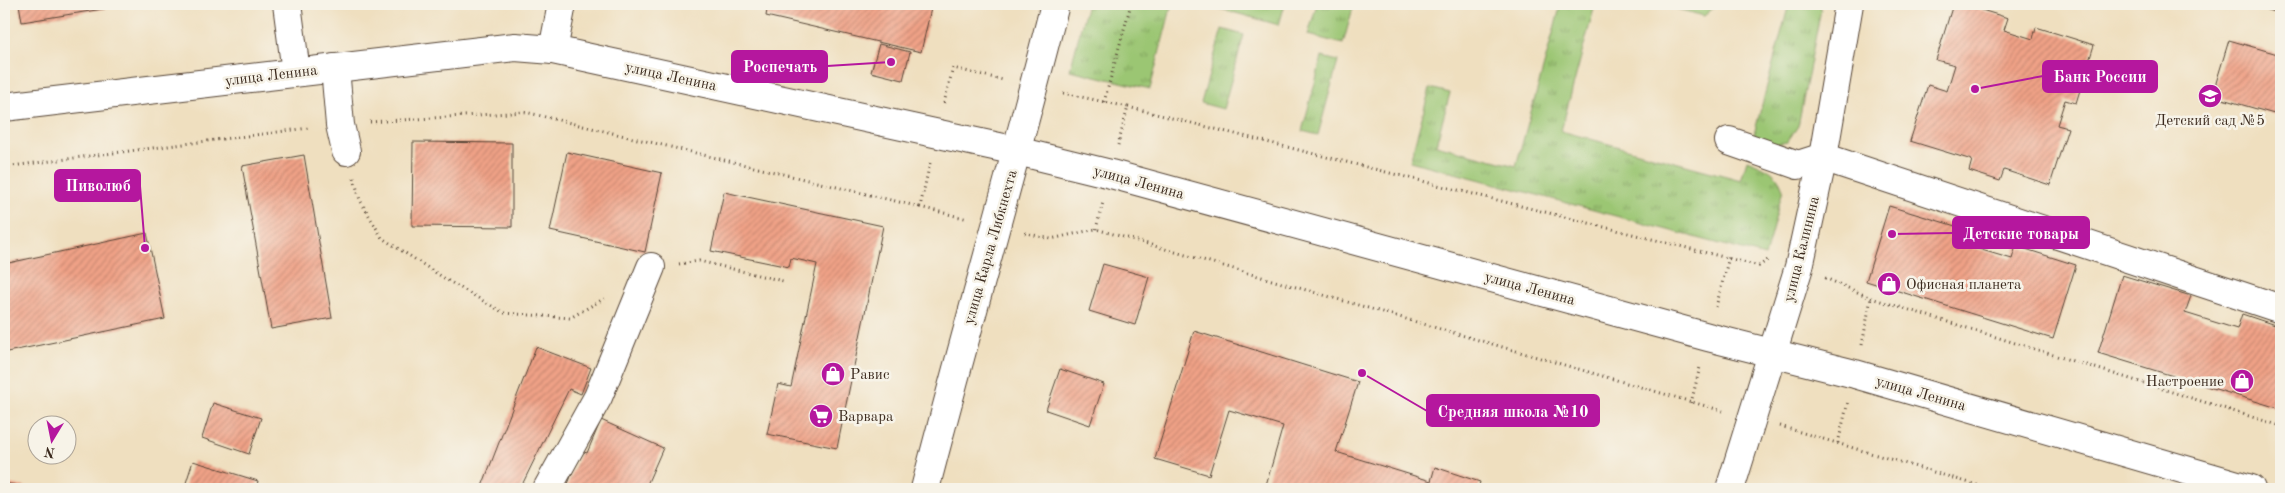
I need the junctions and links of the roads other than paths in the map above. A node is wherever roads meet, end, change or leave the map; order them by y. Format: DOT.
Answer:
graph roads {
  1 [pos="287,4"];
  2 [pos="562,4"];
  3 [pos="1055,4"];
  4 [pos="1849,4"];
  5 [pos="553,50"];
  6 [pos="335,68"];
  7 [pos="296,72"];
  8 [pos="4,107"];
  9 [pos="1728,141"];
  10 [pos="1017,151"];
  11 [pos="346,152"];
  12 [pos="1823,157"];
  13 [pos="651,267"];
  14 [pos="2281,309"];
  15 [pos="1774,354"];
  16 [pos="547,489"];
  17 [pos="925,489"];
  18 [pos="1730,489"];
  19 [pos="2251,489"];
  1 -- 7 [label="main road"];
  2 -- 5 [label="main road"];
  3 -- 10 [label="main road, улица Карла Либкнехта"];
  4 -- 12 [label="main road, улица Калинина"];
  5 -- 6 [label="main road, улица Ленина"];
  5 -- 10 [label="main road, улица Ленина"];
  6 -- 7 [label="main road, улица Ленина"];
  6 -- 11 [label="main road"];
  7 -- 8 [label="main road, улица Ленина"];
  9 -- 12 [label="main road"];
  10 -- 15 [label="main road, улица Ленина"];
  10 -- 17 [label="main road, улица Карла Либкнехта"];
  12 -- 14 [label="main road"];
  12 -- 15 [label="main road, улица Калинина"];
  13 -- 16 [label="main road"];
  15 -- 18 [label="main road, улица Калинина"];
  15 -- 19 [label="main road, улица Ленина"];
}
